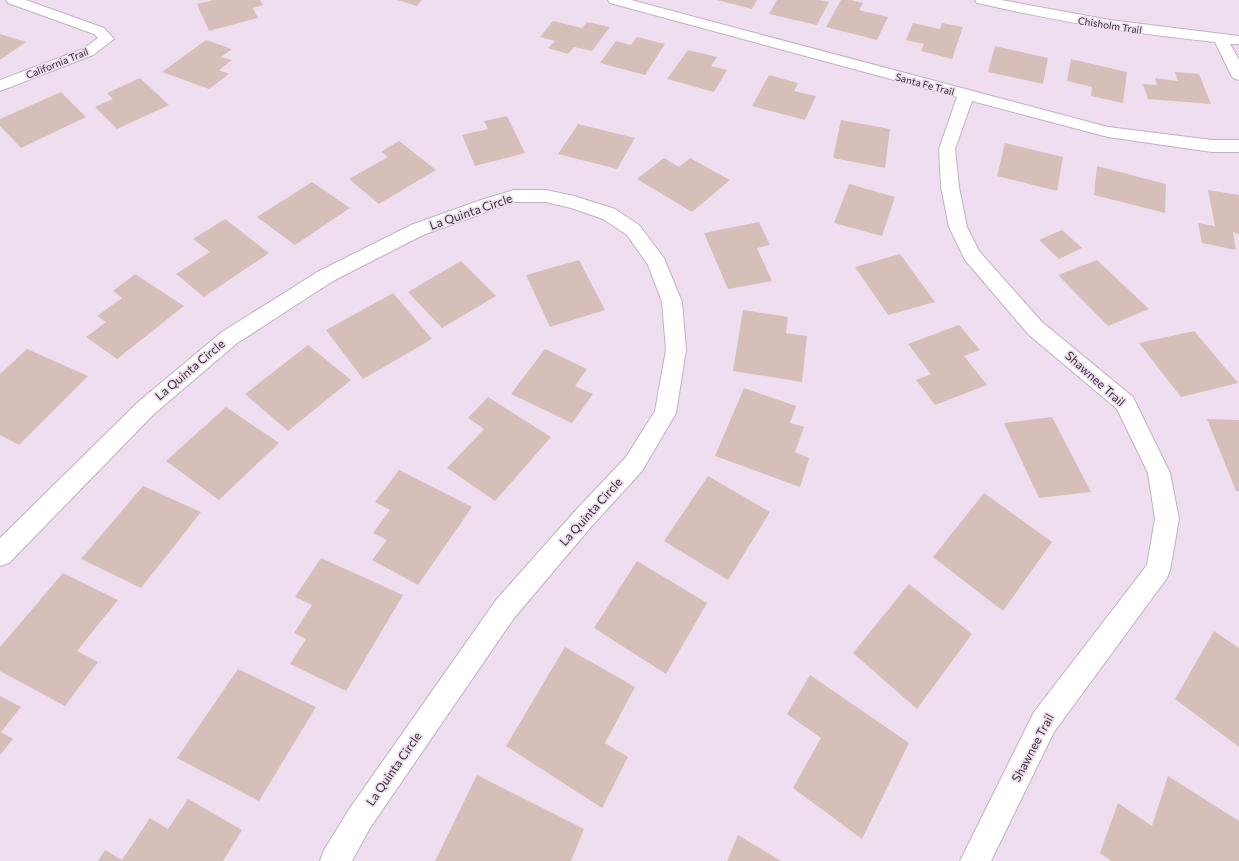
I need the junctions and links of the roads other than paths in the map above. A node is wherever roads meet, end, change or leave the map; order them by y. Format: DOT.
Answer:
graph roads {
  1 [pos="13,0"];
  2 [pos="615,0"];
  3 [pos="982,0"];
  4 [pos="1220,38"];
  5 [pos="1239,40"];
  6 [pos="1239,75"];
  7 [pos="0,86"];
  8 [pos="966,95"];
  9 [pos="1239,146"];
  10 [pos="0,555"];
  11 [pos="335,861"];
  12 [pos="975,861"];
  1 -- 7 [label="street, California Trail"];
  2 -- 8 [label="street, Santa Fe Trail"];
  3 -- 4 [label="street, Chisholm Trail"];
  4 -- 5 [label="street, Chisholm Trail"];
  4 -- 6 [label="street"];
  8 -- 9 [label="street, Santa Fe Trail"];
  8 -- 12 [label="street, Shawnee Trail"];
  10 -- 11 [label="street, La Quinta Circle"];
}
